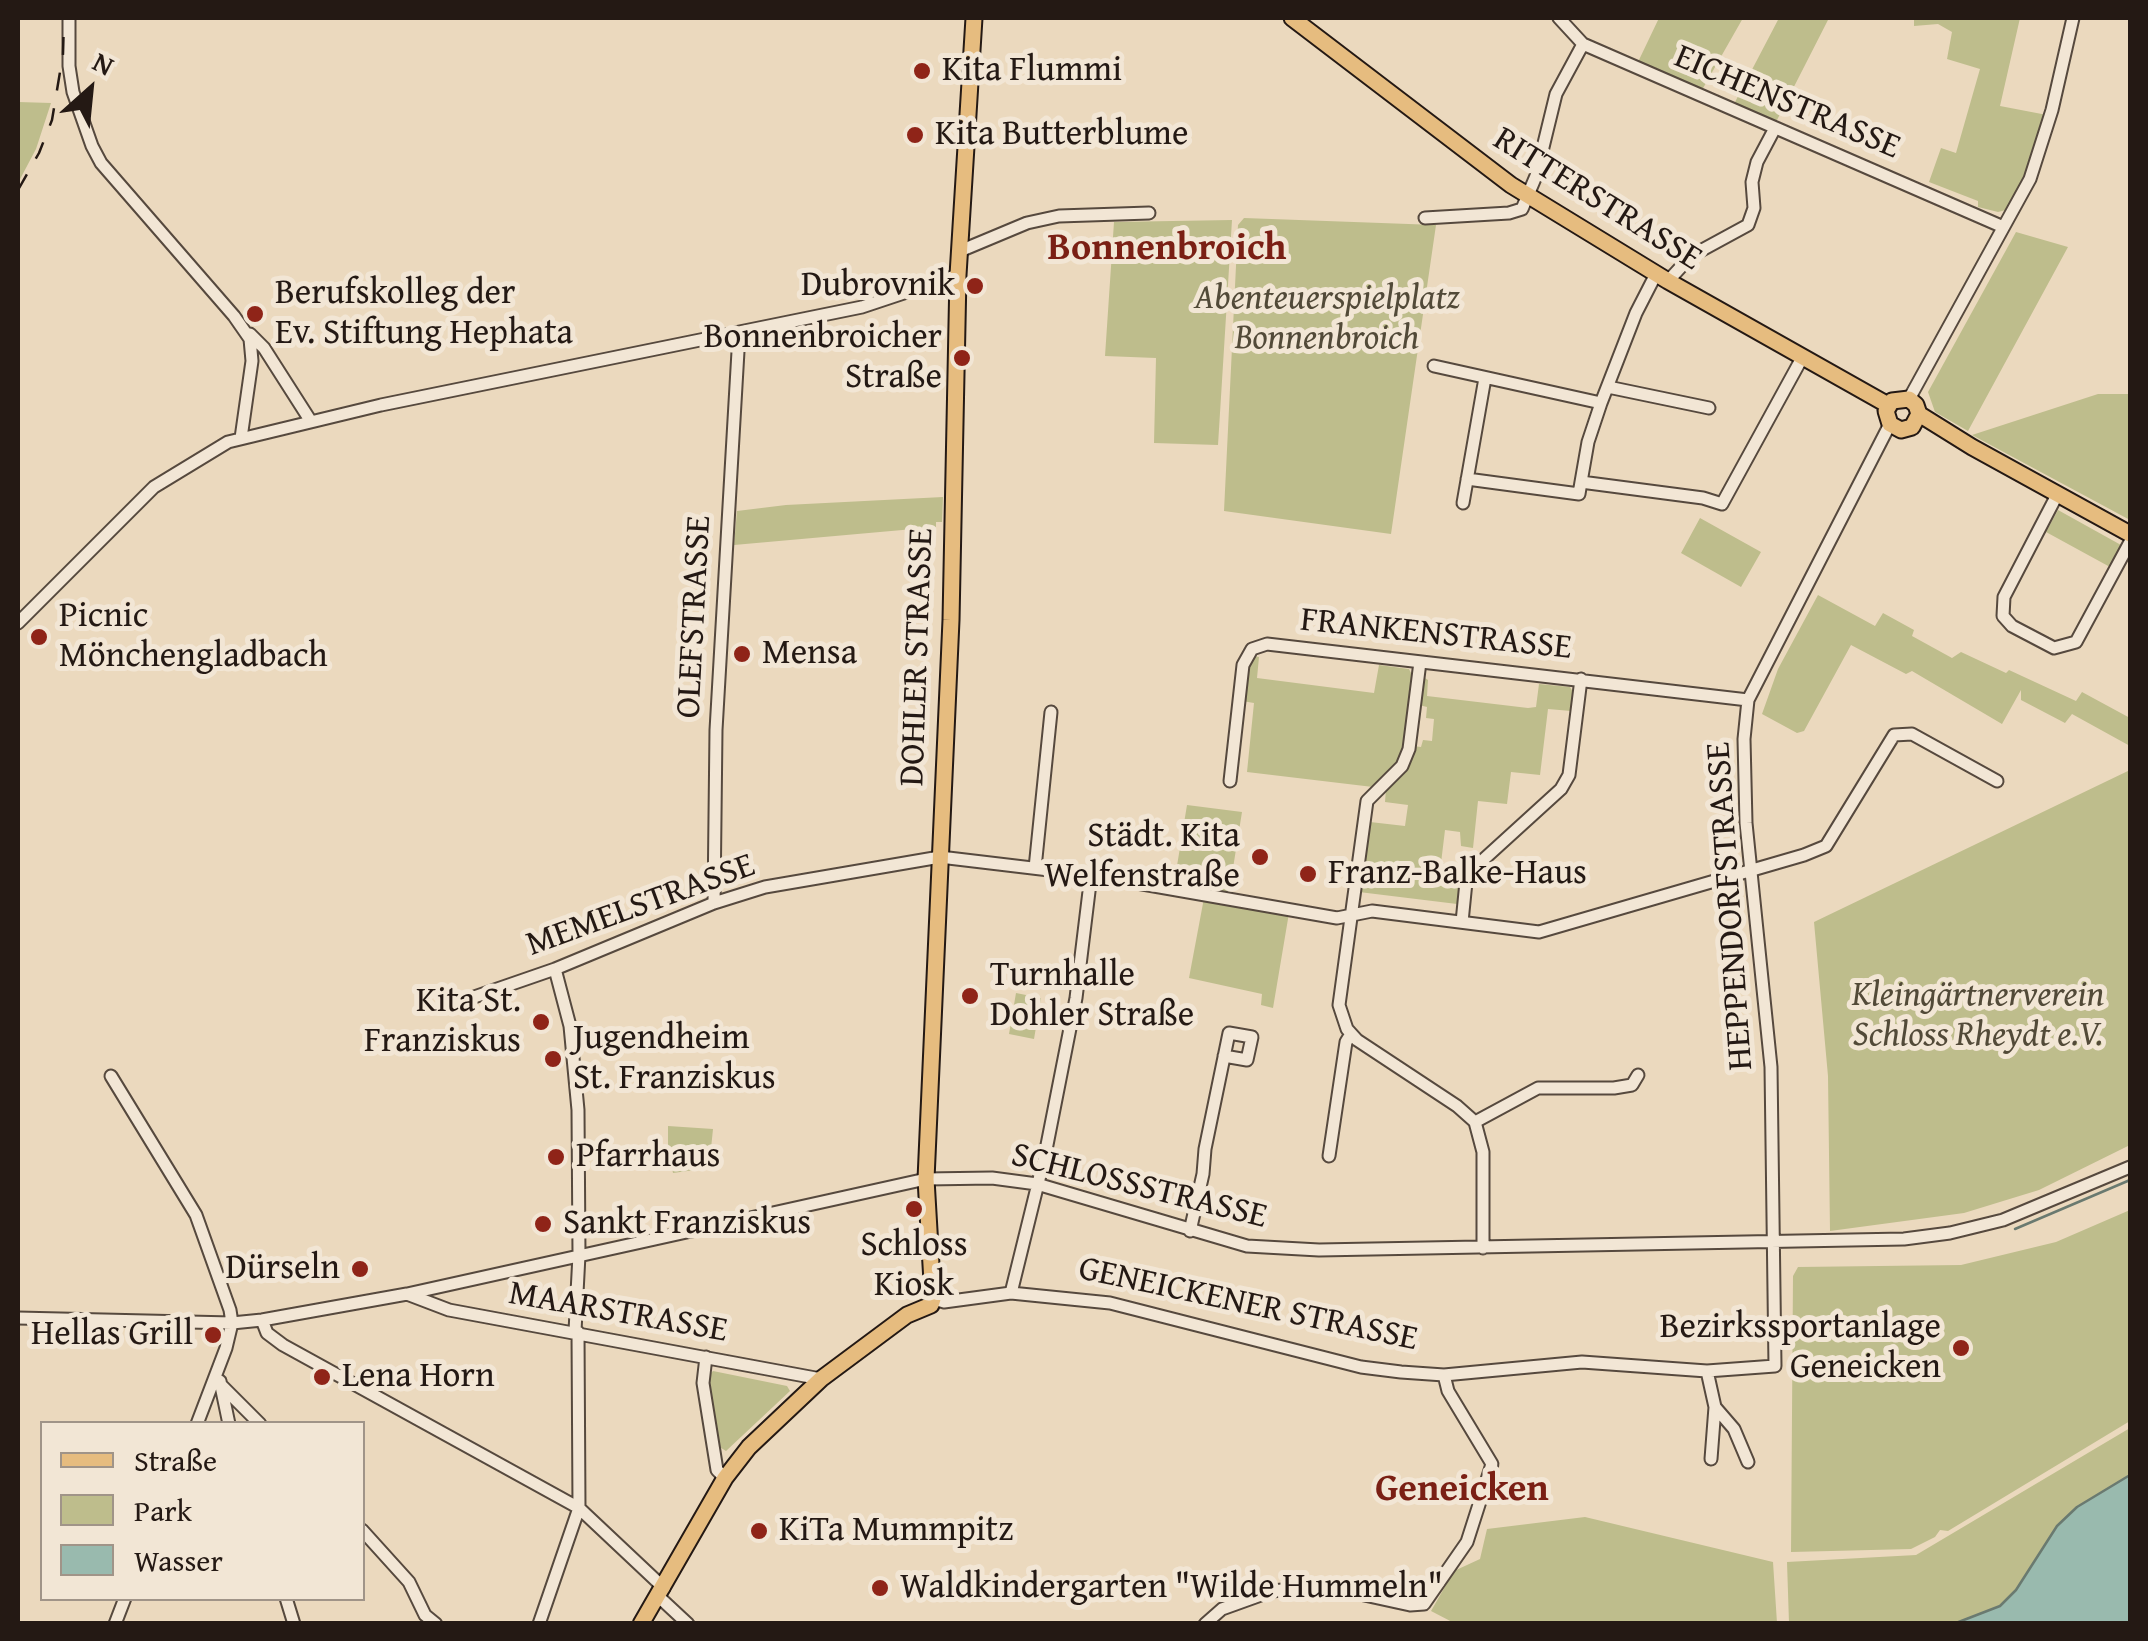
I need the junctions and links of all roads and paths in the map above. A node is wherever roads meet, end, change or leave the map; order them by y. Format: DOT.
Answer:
graph roads {
  1 [pos="69,18"];
  2 [pos="974,18"];
  3 [pos="1292,18"];
  4 [pos="1559,18"];
  5 [pos="2073,18"];
  6 [pos="1583,44"];
  7 [pos="1774,128"];
  8 [pos="1530,196"];
  9 [pos="1149,213"];
  10 [pos="1424,218"];
  11 [pos="2001,226"];
  12 [pos="960,251"];
  13 [pos="958,275"];
  14 [pos="1662,278"];
  15 [pos="244,328"];
  16 [pos="739,334"];
  17 [pos="1802,358"];
  18 [pos="1434,366"];
  19 [pos="1485,378"];
  20 [pos="1608,387"];
  21 [pos="1909,399"];
  22 [pos="1601,404"];
  23 [pos="1888,405"];
  24 [pos="1709,408"];
  25 [pos="310,420"];
  26 [pos="1905,424"];
  27 [pos="241,438"];
  28 [pos="1467,478"];
  29 [pos="1581,482"];
  30 [pos="2057,495"];
  31 [pos="1462,503"];
  32 [pos="2130,534"];
  33 [pos="2130,542"];
  34 [pos="18,623"];
  35 [pos="1420,662"];
  36 [pos="1581,679"];
  37 [pos="1748,700"];
  38 [pos="1051,712"];
  39 [pos="1997,780"];
  40 [pos="1230,781"];
  41 [pos="940,857"];
  42 [pos="1035,868"];
  43 [pos="1752,870"];
  44 [pos="1092,876"];
  45 [pos="714,903"];
  46 [pos="1350,916"];
  47 [pos="1462,922"];
  48 [pos="555,969"];
  49 [pos="450,1005"];
  50 [pos="1351,1034"];
  51 [pos="1224,1056"];
  52 [pos="1638,1075"];
  53 [pos="111,1076"];
  54 [pos="1475,1122"];
  55 [pos="1329,1156"];
  56 [pos="2130,1167"];
  57 [pos="926,1179"];
  58 [pos="1038,1184"];
  59 [pos="1190,1231"];
  60 [pos="1774,1243"];
  61 [pos="1483,1248"];
  62 [pos="580,1255"];
  63 [pos="1011,1292"];
  64 [pos="407,1294"];
  65 [pos="933,1299"];
  66 [pos="18,1318"];
  67 [pos="262,1320"];
  68 [pos="232,1323"];
  69 [pos="576,1332"];
  70 [pos="706,1357"];
  71 [pos="1708,1371"];
  72 [pos="1444,1375"];
  73 [pos="220,1378"];
  74 [pos="821,1379"];
  75 [pos="1715,1408"];
  76 [pos="198,1421"];
  77 [pos="228,1421"];
  78 [pos="257,1421"];
  79 [pos="1711,1459"];
  80 [pos="1748,1462"];
  81 [pos="725,1478"];
  82 [pos="579,1508"];
  83 [pos="365,1533"];
  84 [pos="661,1592"];
  85 [pos="436,1624"];
  86 [pos="539,1624"];
  87 [pos="641,1624"];
  88 [pos="688,1624"];
  89 [pos="1205,1624"];
  1 -- 15 [label="street"];
  2 -- 12 [label="main road, DOHLER STRASSE"];
  3 -- 8 [label="main road, RITTERSTRASSE"];
  4 -- 6 [label="street, EICHENSTRASSE"];
  5 -- 11 [label="street"];
  6 -- 7 [label="street, EICHENSTRASSE"];
  6 -- 8 [label="street"];
  7 -- 11 [label="street, EICHENSTRASSE"];
  7 -- 14 [label="street"];
  8 -- 10 [label="street"];
  8 -- 14 [label="main road, RITTERSTRASSE"];
  9 -- 12 [label="street"];
  11 -- 21 [label="street"];
  12 -- 13 [label="main road, DOHLER STRASSE"];
  13 -- 16 [label="street"];
  13 -- 41 [label="main road, DOHLER STRASSE"];
  14 -- 17 [label="main road, RITTERSTRASSE"];
  14 -- 20 [label="street"];
  15 -- 25 [label="street"];
  15 -- 27 [label="street"];
  16 -- 25 [label="street"];
  16 -- 45 [label="street, OLEFSTRASSE"];
  17 -- 23 [label="main road, RITTERSTRASSE"];
  17 -- 29 [label="street"];
  18 -- 19 [label="street"];
  19 -- 22 [label="street"];
  19 -- 28 [label="street"];
  20 -- 22 [label="street"];
  20 -- 24 [label="street"];
  21 -- 23 [label="main road"];
  21 -- 26 [label="main road"];
  22 -- 29 [label="street"];
  23 -- 26 [label="main road"];
  25 -- 27 [label="street"];
  26 -- 30 [label="main road"];
  26 -- 37 [label="street, HEPPENDORFSTRASSE"];
  27 -- 34 [label="street"];
  28 -- 29 [label="street"];
  28 -- 31 [label="street"];
  30 -- 32 [label="main road"];
  30 -- 33 [label="street"];
  35 -- 36 [label="street, FRANKENSTRASSE"];
  35 -- 40 [label="street, FRANKENSTRASSE"];
  35 -- 46 [label="street"];
  36 -- 37 [label="street, FRANKENSTRASSE"];
  36 -- 47 [label="street"];
  37 -- 43 [label="street, HEPPENDORFSTRASSE"];
  38 -- 42 [label="street"];
  39 -- 43 [label="street, MEMELSTRASSE"];
  41 -- 42 [label="street, MEMELSTRASSE"];
  41 -- 45 [label="street, MEMELSTRASSE"];
  41 -- 57 [label="main road, DOHLER STRASSE"];
  42 -- 44 [label="street, MEMELSTRASSE"];
  43 -- 47 [label="street, MEMELSTRASSE"];
  43 -- 60 [label="street, HEPPENDORFSTRASSE"];
  44 -- 46 [label="street, MEMELSTRASSE"];
  44 -- 58 [label="street"];
  45 -- 48 [label="street, MEMELSTRASSE"];
  46 -- 47 [label="street, MEMELSTRASSE"];
  46 -- 50 [label="street"];
  48 -- 49 [label="street, MEMELSTRASSE"];
  48 -- 62 [label="street"];
  50 -- 54 [label="street"];
  50 -- 55 [label="street"];
  51 -- 59 [label="street"];
  52 -- 54 [label="street"];
  53 -- 68 [label="street"];
  54 -- 61 [label="street"];
  56 -- 60 [label="street, SCHLOSSSTRASSE"];
  57 -- 58 [label="street, SCHLOSSSTRASSE"];
  57 -- 62 [label="street, SCHLOSSSTRASSE"];
  57 -- 65 [label="main road, DOHLER STRASSE"];
  58 -- 59 [label="street, SCHLOSSSTRASSE"];
  58 -- 63 [label="street"];
  59 -- 61 [label="street, SCHLOSSSTRASSE"];
  60 -- 61 [label="street, SCHLOSSSTRASSE"];
  60 -- 71 [label="street, GENEICKENER STRASSE"];
  62 -- 64 [label="street, SCHLOSSSTRASSE"];
  62 -- 69 [label="street"];
  63 -- 65 [label="street, GENEICKENER STRASSE"];
  63 -- 72 [label="street, GENEICKENER STRASSE"];
  64 -- 67 [label="street, SCHLOSSSTRASSE"];
  64 -- 69 [label="street, MAARSTRASSE"];
  65 -- 74 [label="main road"];
  66 -- 68 [label="street, SCHLOSSSTRASSE"];
  67 -- 68 [label="street, SCHLOSSSTRASSE"];
  67 -- 82 [label="street"];
  68 -- 73 [label="street"];
  69 -- 70 [label="street, MAARSTRASSE"];
  69 -- 82 [label="street"];
  70 -- 74 [label="street, MAARSTRASSE"];
  70 -- 81 [label="street"];
  71 -- 72 [label="street, GENEICKENER STRASSE"];
  71 -- 75 [label="street"];
  72 -- 89 [label="street"];
  73 -- 76 [label="street"];
  73 -- 77 [label="street"];
  73 -- 78 [label="street"];
  74 -- 81 [label="main road"];
  75 -- 79 [label="street"];
  75 -- 80 [label="street"];
  81 -- 84 [label="main road"];
  82 -- 84 [label="street"];
  82 -- 86 [label="street"];
  83 -- 85 [label="street"];
  84 -- 87 [label="main road"];
  84 -- 88 [label="street"];
}
